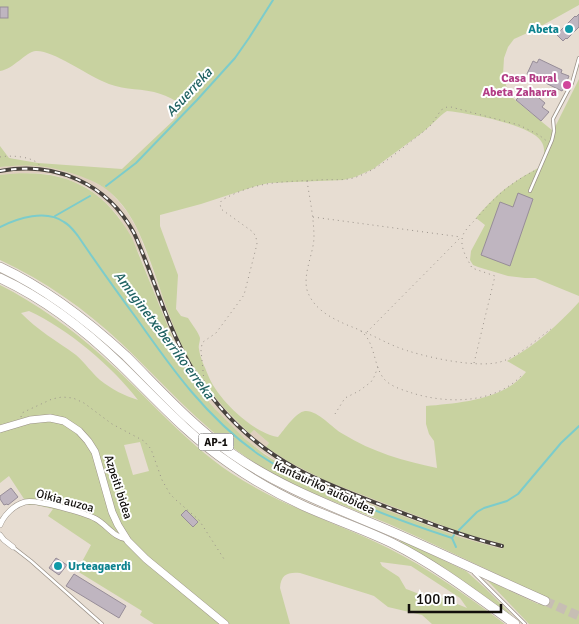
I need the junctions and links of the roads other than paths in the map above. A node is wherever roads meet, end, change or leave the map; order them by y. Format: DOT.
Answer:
graph roads {
  1 [pos="579,58"];
  2 [pos="530,190"];
  3 [pos="0,267"];
  4 [pos="0,278"];
  5 [pos="0,429"];
  6 [pos="0,524"];
  7 [pos="0,535"];
  8 [pos="127,539"];
  9 [pos="13,547"];
  10 [pos="466,565"];
  11 [pos="545,601"];
  12 [pos="102,624"];
  13 [pos="225,624"];
  14 [pos="515,624"];
  15 [pos="525,624"];
  1 -- 2 [label="lane"];
  3 -- 10 [label="highway, Kantauriko autobidea / AP-1"];
  4 -- 14 [label="highway, Kantauriko autobidea / AP-1"];
  5 -- 8 [label="main road, Azpeiti bidea"];
  6 -- 8 [label="street, Oikia auzoa"];
  7 -- 9 [label="street"];
  8 -- 13 [label="main road, Azpeiti bidea"];
  9 -- 12 [label="lane"];
  10 -- 11 [label="highway, Kantauriko autobidea / AP-1"];
  10 -- 15 [label="lane"];
}
